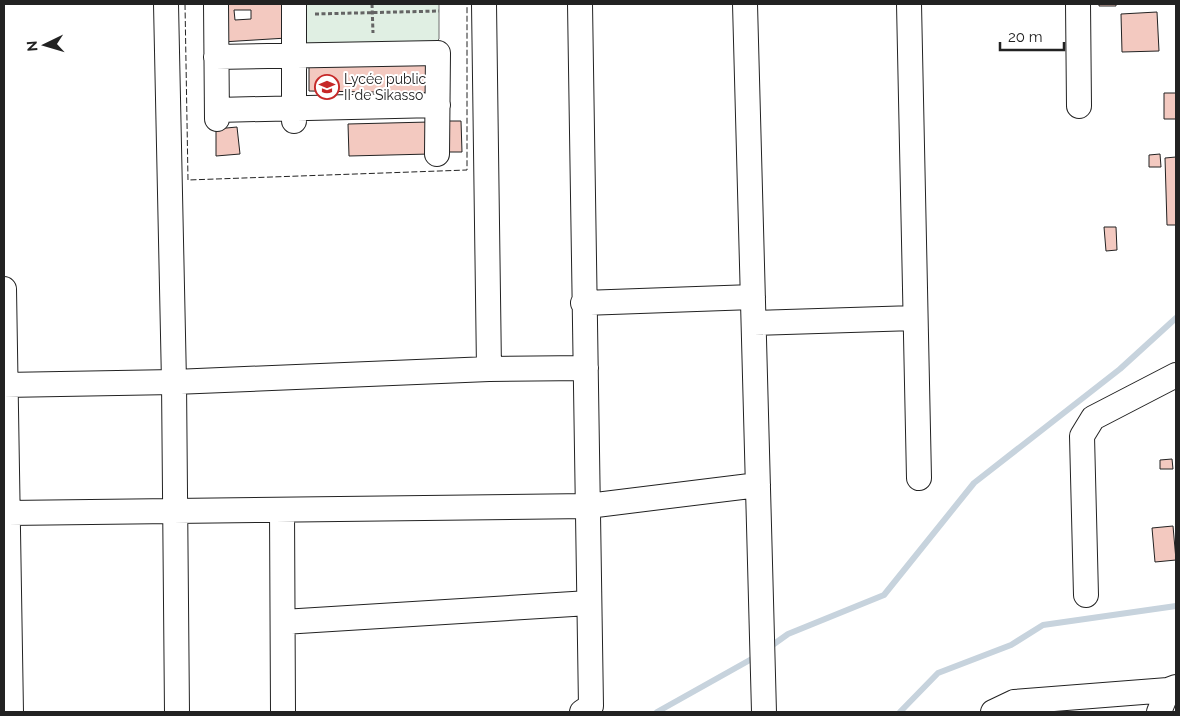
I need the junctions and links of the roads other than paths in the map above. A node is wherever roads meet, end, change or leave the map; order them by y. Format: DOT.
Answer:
graph roads {
  1 [pos="166,4"];
  2 [pos="216,4"];
  3 [pos="484,4"];
  4 [pos="580,4"];
  5 [pos="745,4"];
  6 [pos="909,4"];
  7 [pos="1078,4"];
  8 [pos="294,9"];
  9 [pos="294,55"];
  10 [pos="216,57"];
  11 [pos="438,106"];
  12 [pos="1079,106"];
  13 [pos="294,115"];
  14 [pos="437,154"];
  15 [pos="4,289"];
  16 [pos="753,298"];
  17 [pos="583,303"];
  18 [pos="916,318"];
  19 [pos="754,324"];
  20 [pos="586,368"];
  21 [pos="489,369"];
  22 [pos="1176,375"];
  23 [pos="174,382"];
  24 [pos="5,385"];
  25 [pos="919,478"];
  26 [pos="758,485"];
  27 [pos="588,506"];
  28 [pos="282,510"];
  29 [pos="176,511"];
  30 [pos="8,514"];
  31 [pos="1086,595"];
  32 [pos="590,603"];
  33 [pos="283,622"];
  34 [pos="1172,689"];
  35 [pos="11,712"];
  36 [pos="176,712"];
  37 [pos="283,712"];
  38 [pos="582,712"];
  39 [pos="764,712"];
  40 [pos="993,712"];
  41 [pos="1159,712"];
  1 -- 23 [label="street"];
  2 -- 10 [label="street"];
  3 -- 21 [label="street"];
  4 -- 17 [label="street"];
  5 -- 16 [label="street"];
  6 -- 18 [label="street"];
  7 -- 12 [label="street"];
  8 -- 9 [label="street"];
  9 -- 10 [label="street"];
  9 -- 11 [label="street"];
  9 -- 13 [label="street"];
  10 -- 13 [label="street"];
  11 -- 13 [label="street"];
  11 -- 14 [label="street"];
  15 -- 24 [label="street"];
  16 -- 17 [label="street"];
  16 -- 19 [label="street"];
  17 -- 20 [label="street"];
  18 -- 19 [label="street"];
  18 -- 25 [label="street"];
  19 -- 26 [label="street"];
  20 -- 21 [label="street"];
  20 -- 27 [label="street"];
  21 -- 23 [label="street"];
  22 -- 31 [label="street"];
  23 -- 24 [label="street"];
  23 -- 29 [label="street"];
  24 -- 30 [label="street"];
  26 -- 27 [label="street"];
  26 -- 39 [label="street"];
  27 -- 28 [label="street"];
  27 -- 32 [label="street"];
  28 -- 29 [label="street"];
  28 -- 33 [label="street"];
  29 -- 30 [label="street"];
  29 -- 36 [label="street"];
  30 -- 35 [label="street"];
  32 -- 33 [label="street"];
  32 -- 38 [label="street"];
  33 -- 37 [label="street"];
  34 -- 40 [label="street"];
  34 -- 41 [label="street"];
}
